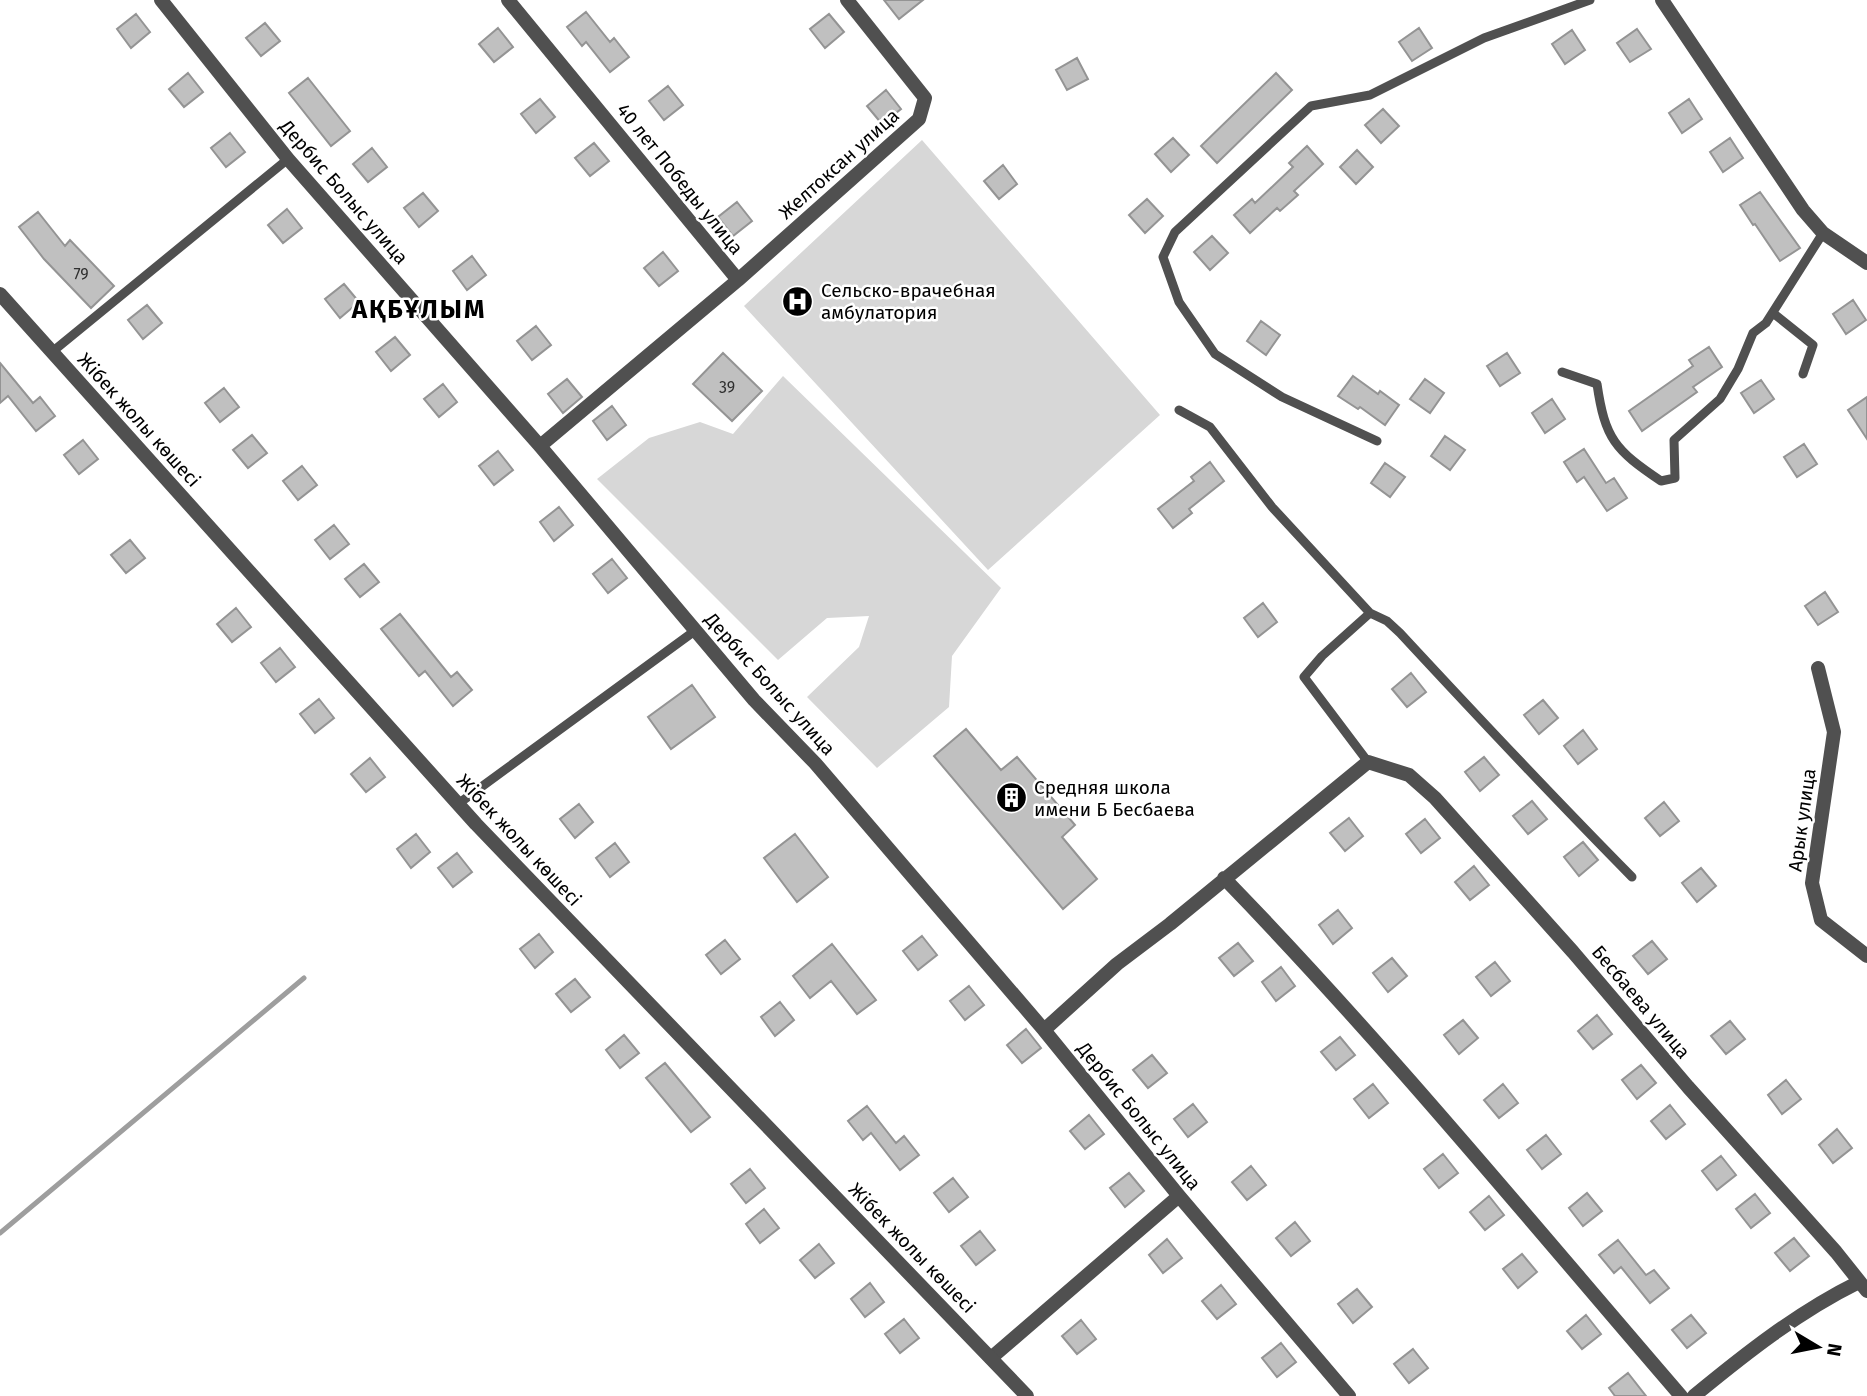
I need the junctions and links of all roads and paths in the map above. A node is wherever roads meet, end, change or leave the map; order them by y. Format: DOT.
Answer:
graph roads {
  1 [pos="161,0"];
  2 [pos="508,0"];
  3 [pos="847,0"];
  4 [pos="1590,0"];
  5 [pos="1662,0"];
  6 [pos="288,159"];
  7 [pos="1823,233"];
  8 [pos="1867,263"];
  9 [pos="738,280"];
  10 [pos="0,294"];
  11 [pos="1773,313"];
  12 [pos="52,352"];
  13 [pos="1562,373"];
  14 [pos="1803,374"];
  15 [pos="1179,410"];
  16 [pos="1377,442"];
  17 [pos="540,446"];
  18 [pos="1370,613"];
  19 [pos="696,630"];
  20 [pos="1818,668"];
  21 [pos="1368,762"];
  22 [pos="458,804"];
  23 [pos="1633,877"];
  24 [pos="1224,878"];
  25 [pos="1867,956"];
  26 [pos="1044,1030"];
  27 [pos="1179,1196"];
  28 [pos="1863,1287"];
  29 [pos="991,1358"];
  30 [pos="1027,1396"];
  31 [pos="1349,1396"];
  32 [pos="1681,1396"];
  33 [pos="1694,1396"];
  1 -- 6 [label="street, Дербис Болыс улица"];
  2 -- 9 [label="street, 40 лет Победы улица"];
  3 -- 9 [label="street, Желтоксан улица"];
  4 -- 16 [label="lane"];
  5 -- 7 [label="street"];
  6 -- 12 [label="lane"];
  6 -- 17 [label="street, Дербис Болыс улица"];
  7 -- 8 [label="street"];
  7 -- 11 [label="lane"];
  9 -- 17 [label="street, 40 лет Победы улица"];
  10 -- 12 [label="street, Жібек жолы көшесі"];
  11 -- 13 [label="lane"];
  11 -- 14 [label="lane"];
  12 -- 22 [label="street, Жібек жолы көшесі"];
  15 -- 18 [label="lane"];
  17 -- 19 [label="street, Дербис Болыс улица"];
  18 -- 21 [label="lane"];
  18 -- 23 [label="lane"];
  19 -- 22 [label="lane"];
  19 -- 26 [label="street, Дербис Болыс улица"];
  20 -- 25 [label="street, Арык улица"];
  21 -- 24 [label="street"];
  21 -- 28 [label="street, Бесбаева улица"];
  22 -- 29 [label="street, Жібек жолы көшесі"];
  24 -- 26 [label="street"];
  24 -- 32 [label="street"];
  26 -- 27 [label="street, Дербис Болыс улица"];
  27 -- 29 [label="street"];
  27 -- 31 [label="street, Дербис Болыс улица"];
  28 -- 33 [label="street"];
  29 -- 30 [label="street, Жібек жолы көшесі"];
}
